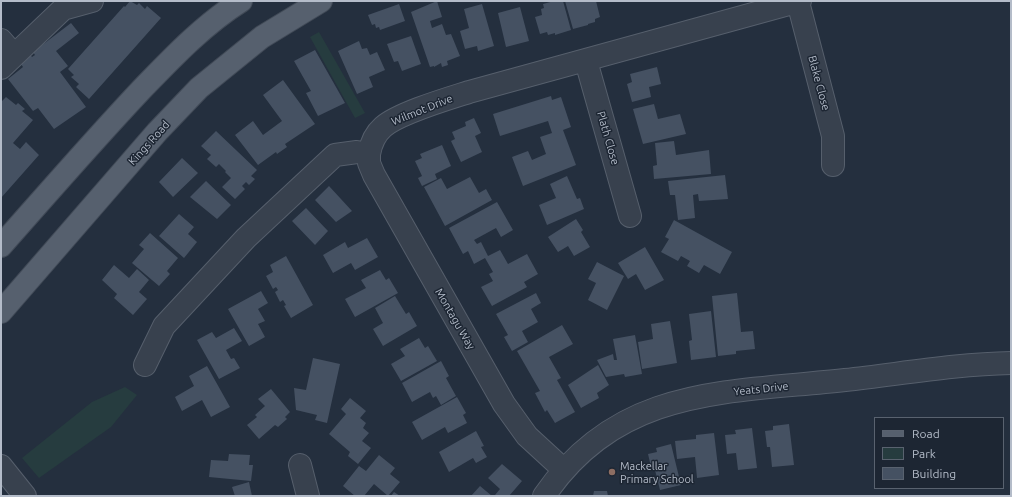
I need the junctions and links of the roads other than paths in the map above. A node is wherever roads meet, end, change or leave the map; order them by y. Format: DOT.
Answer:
graph roads {
  1 [pos="92,1"];
  2 [pos="241,1"];
  3 [pos="321,1"];
  4 [pos="799,1"];
  5 [pos="5,54"];
  6 [pos="586,61"];
  7 [pos="369,154"];
  8 [pos="833,165"];
  9 [pos="630,216"];
  10 [pos="1,246"];
  11 [pos="1,312"];
  12 [pos="1011,363"];
  13 [pos="145,365"];
  14 [pos="300,465"];
  15 [pos="1,466"];
  16 [pos="564,470"];
  17 [pos="25,496"];
  18 [pos="308,496"];
  19 [pos="544,496"];
  1 -- 5 [label="street"];
  2 -- 10 [label="main road"];
  3 -- 11 [label="main road, Kings Road"];
  4 -- 6 [label="street, Wilmot Drive"];
  4 -- 8 [label="street, Blake Close"];
  6 -- 7 [label="street, Wilmot Drive"];
  6 -- 9 [label="street, Plath Close"];
  7 -- 13 [label="street"];
  7 -- 16 [label="street, Montagu Way"];
  12 -- 16 [label="street, Yeats Drive"];
  14 -- 18 [label="street"];
  15 -- 17 [label="street"];
  16 -- 19 [label="street, Yeats Drive"];
}
